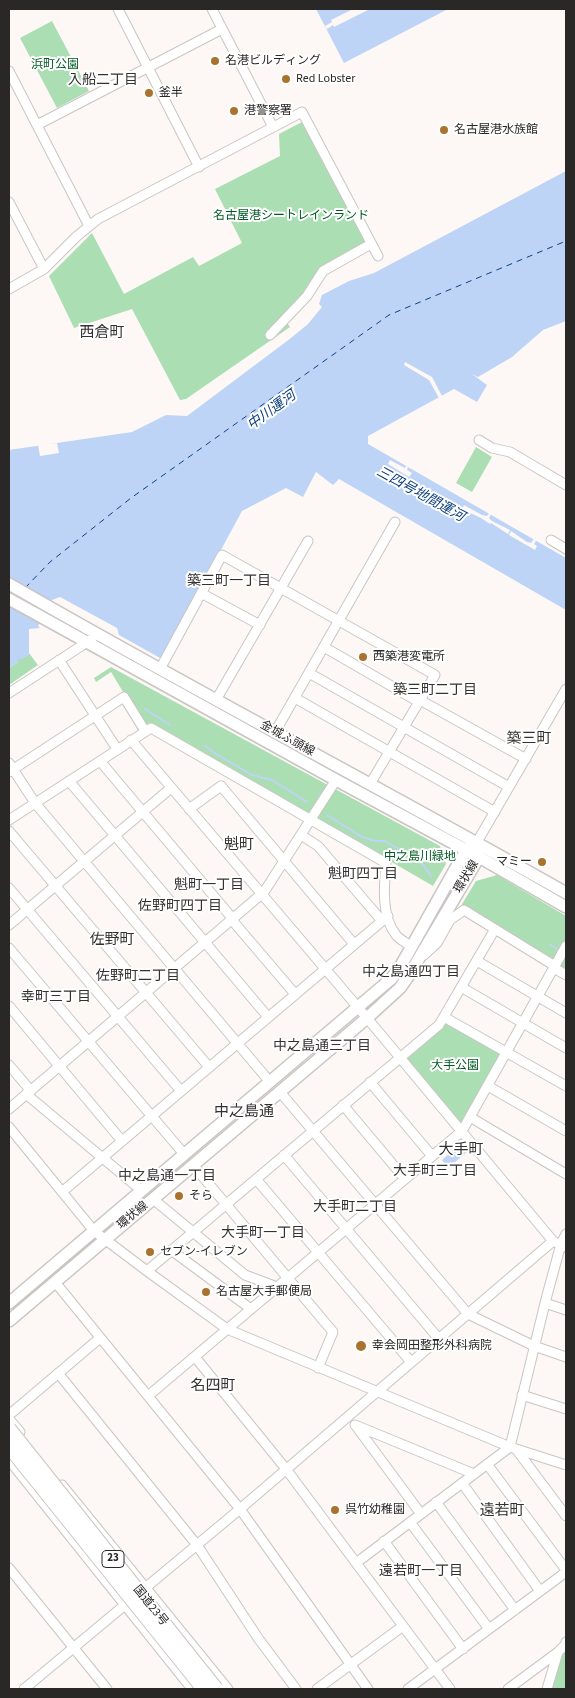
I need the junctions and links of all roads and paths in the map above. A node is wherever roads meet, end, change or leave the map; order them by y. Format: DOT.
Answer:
graph roads {
  1 [pos="118,9"];
  2 [pos="212,9"];
  3 [pos="222,29"];
  4 [pos="148,68"];
  5 [pos="9,71"];
  6 [pos="37,125"];
  7 [pos="274,127"];
  8 [pos="199,166"];
  9 [pos="9,202"];
  10 [pos="89,226"];
  11 [pos="371,244"];
  12 [pos="378,256"];
  13 [pos="44,270"];
  14 [pos="9,289"];
  15 [pos="270,335"];
  16 [pos="479,440"];
  17 [pos="566,485"];
  18 [pos="395,522"];
  19 [pos="551,540"];
  20 [pos="308,541"];
  21 [pos="566,549"];
  22 [pos="9,584"];
  23 [pos="281,588"];
  24 [pos="201,593"];
  25 [pos="9,599"];
  26 [pos="339,621"];
  27 [pos="260,625"];
  28 [pos="71,627"];
  29 [pos="97,635"];
  30 [pos="88,644"];
  31 [pos="324,647"];
  32 [pos="59,660"];
  33 [pos="160,669"];
  34 [pos="309,672"];
  35 [pos="566,689"];
  36 [pos="9,693"];
  37 [pos="295,698"];
  38 [pos="216,700"];
  39 [pos="420,701"];
  40 [pos="96,716"];
  41 [pos="404,726"];
  42 [pos="146,731"];
  43 [pos="275,732"];
  44 [pos="131,740"];
  45 [pos="117,749"];
  46 [pos="389,751"];
  47 [pos="526,759"];
  48 [pos="100,761"];
  49 [pos="10,768"];
  50 [pos="228,772"];
  51 [pos="336,780"];
  52 [pos="69,781"];
  53 [pos="370,784"];
  54 [pos="220,786"];
  55 [pos="509,787"];
  56 [pos="170,788"];
  57 [pos="35,803"];
  58 [pos="189,810"];
  59 [pos="142,812"];
  60 [pos="495,812"];
  61 [pos="311,819"];
  62 [pos="9,820"];
  63 [pos="9,831"];
  64 [pos="114,835"];
  65 [pos="301,835"];
  66 [pos="477,842"];
  67 [pos="466,850"];
  68 [pos="479,856"];
  69 [pos="84,861"];
  70 [pos="284,861"];
  71 [pos="55,885"];
  72 [pos="9,888"];
  73 [pos="566,892"];
  74 [pos="261,894"];
  75 [pos="566,907"];
  76 [pos="27,910"];
  77 [pos="232,919"];
  78 [pos="385,919"];
  79 [pos="9,925"];
  80 [pos="495,929"];
  81 [pos="205,943"];
  82 [pos="354,944"];
  83 [pos="412,947"];
  84 [pos="9,948"];
  85 [pos="565,948"];
  86 [pos="420,958"];
  87 [pos="477,961"];
  88 [pos="556,965"];
  89 [pos="175,968"];
  90 [pos="324,969"];
  91 [pos="566,975"];
  92 [pos="461,987"];
  93 [pos="146,992"];
  94 [pos="295,994"];
  95 [pos="538,997"];
  96 [pos="9,1006"];
  97 [pos="358,1008"];
  98 [pos="566,1013"];
  99 [pos="118,1017"];
  100 [pos="268,1017"];
  101 [pos="444,1017"];
  102 [pos="367,1018"];
  103 [pos="523,1023"];
  104 [pos="88,1042"];
  105 [pos="238,1043"];
  106 [pos="566,1048"];
  107 [pos="506,1052"];
  108 [pos="400,1057"];
  109 [pos="9,1064"];
  110 [pos="59,1066"];
  111 [pos="209,1067"];
  112 [pos="270,1082"];
  113 [pos="370,1082"];
  114 [pos="488,1086"];
  115 [pos="566,1086"];
  116 [pos="181,1091"];
  117 [pos="29,1092"];
  118 [pos="280,1092"];
  119 [pos="343,1105"];
  120 [pos="9,1109"];
  121 [pos="152,1116"];
  122 [pos="470,1117"];
  123 [pos="9,1127"];
  124 [pos="313,1131"];
  125 [pos="462,1131"];
  126 [pos="566,1131"];
  127 [pos="122,1141"];
  128 [pos="184,1154"];
  129 [pos="284,1155"];
  130 [pos="432,1156"];
  131 [pos="102,1158"];
  132 [pos="193,1165"];
  133 [pos="566,1174"];
  134 [pos="256,1179"];
  135 [pos="405,1179"];
  136 [pos="141,1190"];
  137 [pos="62,1192"];
  138 [pos="153,1199"];
  139 [pos="226,1204"];
  140 [pos="375,1205"];
  141 [pos="346,1229"];
  142 [pos="94,1231"];
  143 [pos="193,1232"];
  144 [pos="566,1234"];
  145 [pos="105,1239"];
  146 [pos="560,1244"];
  147 [pos="171,1250"];
  148 [pos="318,1253"];
  149 [pos="147,1271"];
  150 [pos="288,1278"];
  151 [pos="55,1282"];
  152 [pos="277,1288"];
  153 [pos="9,1303"];
  154 [pos="545,1303"];
  155 [pos="251,1309"];
  156 [pos="566,1310"];
  157 [pos="468,1314"];
  158 [pos="9,1321"];
  159 [pos="227,1329"];
  160 [pos="100,1338"];
  161 [pos="439,1339"];
  162 [pos="534,1346"];
  163 [pos="195,1356"];
  164 [pos="566,1357"];
  165 [pos="411,1362"];
  166 [pos="318,1368"];
  167 [pos="58,1373"];
  168 [pos="377,1392"];
  169 [pos="522,1394"];
  170 [pos="148,1396"];
  171 [pos="566,1408"];
  172 [pos="9,1415"];
  173 [pos="348,1416"];
  174 [pos="9,1419"];
  175 [pos="356,1425"];
  176 [pos="9,1429"];
  177 [pos="9,1446"];
  178 [pos="513,1448"];
  179 [pos="9,1460"];
  180 [pos="487,1464"];
  181 [pos="566,1465"];
  182 [pos="286,1468"];
  183 [pos="474,1474"];
  184 [pos="462,1483"];
  185 [pos="436,1502"];
  186 [pos="240,1509"];
  187 [pos="421,1514"];
  188 [pos="566,1516"];
  189 [pos="410,1522"];
  190 [pos="384,1541"];
  191 [pos="197,1545"];
  192 [pos="356,1563"];
  193 [pos="9,1568"];
  194 [pos="566,1571"];
  195 [pos="146,1588"];
  196 [pos="540,1591"];
  197 [pos="125,1604"];
  198 [pos="515,1610"];
  199 [pos="403,1626"];
  200 [pos="489,1629"];
  201 [pos="566,1642"];
  202 [pos="73,1648"];
  203 [pos="463,1649"];
  204 [pos="558,1652"];
  205 [pos="350,1664"];
  206 [pos="435,1669"];
  207 [pos="413,1688"];
  208 [pos="24,1689"];
  209 [pos="107,1689"];
  210 [pos="192,1689"];
  211 [pos="204,1689"];
  212 [pos="216,1689"];
  213 [pos="228,1689"];
  214 [pos="296,1689"];
  215 [pos="317,1689"];
  216 [pos="368,1689"];
  217 [pos="450,1689"];
  218 [pos="508,1689"];
  219 [pos="547,1689"];
  1 -- 4 [label="street"];
  2 -- 3 [label="street"];
  3 -- 4 [label="street"];
  3 -- 7 [label="street"];
  4 -- 6 [label="street"];
  4 -- 8 [label="street"];
  5 -- 6 [label="street"];
  6 -- 10 [label="street"];
  7 -- 8 [label="street"];
  7 -- 11 [label="street"];
  8 -- 10 [label="street"];
  9 -- 13 [label="street"];
  10 -- 13 [label="street"];
  11 -- 12 [label="street"];
  11 -- 15 [label="street"];
  13 -- 14 [label="street"];
  16 -- 17 [label="street"];
  18 -- 26 [label="street"];
  19 -- 21 [label="street"];
  20 -- 23 [label="street"];
  22 -- 28 [label="main road, 金城ふ頭線"];
  23 -- 24 [label="street"];
  23 -- 26 [label="street"];
  23 -- 27 [label="street"];
  24 -- 27 [label="street"];
  24 -- 33 [label="street"];
  25 -- 28 [label="main road, 金城ふ頭線"];
  26 -- 31 [label="street"];
  26 -- 39 [label="street"];
  27 -- 38 [label="street"];
  28 -- 29 [label="main road, 金城ふ頭線"];
  28 -- 30 [label="main road, 金城ふ頭線"];
  29 -- 30 [label="street"];
  29 -- 33 [label="main road, 金城ふ頭線"];
  30 -- 32 [label="street"];
  30 -- 51 [label="main road, 金城ふ頭線"];
  31 -- 34 [label="street"];
  31 -- 39 [label="street"];
  32 -- 36 [label="street"];
  32 -- 40 [label="street"];
  33 -- 38 [label="main road, 金城ふ頭線"];
  34 -- 37 [label="street"];
  34 -- 41 [label="street"];
  35 -- 47 [label="street"];
  37 -- 43 [label="street"];
  37 -- 46 [label="street"];
  38 -- 43 [label="main road, 金城ふ頭線"];
  39 -- 41 [label="street"];
  39 -- 47 [label="street"];
  40 -- 42 [label="street"];
  40 -- 45 [label="street"];
  40 -- 49 [label="street"];
  41 -- 46 [label="street"];
  41 -- 55 [label="street"];
  42 -- 44 [label="street"];
  42 -- 50 [label="street"];
  43 -- 53 [label="main road, 金城ふ頭線"];
  44 -- 45 [label="street"];
  44 -- 56 [label="street"];
  45 -- 48 [label="street"];
  46 -- 53 [label="street"];
  46 -- 60 [label="street"];
  47 -- 55 [label="street"];
  48 -- 52 [label="street"];
  48 -- 59 [label="street"];
  49 -- 57 [label="street"];
  50 -- 54 [label="street"];
  50 -- 61 [label="street"];
  51 -- 61 [label="street"];
  51 -- 67 [label="main road, 金城ふ頭線"];
  52 -- 57 [label="street"];
  52 -- 64 [label="street"];
  53 -- 66 [label="main road, 金城ふ頭線"];
  54 -- 58 [label="street"];
  54 -- 70 [label="street"];
  55 -- 60 [label="street"];
  56 -- 58 [label="street"];
  56 -- 59 [label="street"];
  57 -- 62 [label="street"];
  57 -- 69 [label="street"];
  58 -- 74 [label="street"];
  59 -- 64 [label="street"];
  59 -- 77 [label="street"];
  60 -- 66 [label="street"];
  61 -- 65 [label="street"];
  61 -- 78 [label="street"];
  63 -- 71 [label="street"];
  64 -- 69 [label="street"];
  64 -- 81 [label="street"];
  65 -- 70 [label="street"];
  65 -- 78 [label="street"];
  66 -- 67 [label="main road, 環状線"];
  66 -- 68 [label="main road, 環状線"];
  66 -- 73 [label="main road, 金城ふ頭線"];
  67 -- 68 [label="main road, 金城ふ頭線"];
  67 -- 83 [label="main road, 環状線"];
  68 -- 75 [label="main road, 金城ふ頭線"];
  68 -- 86 [label="main road, 環状線"];
  69 -- 71 [label="street"];
  69 -- 89 [label="street"];
  70 -- 74 [label="street"];
  70 -- 82 [label="street"];
  71 -- 76 [label="street"];
  71 -- 93 [label="street"];
  72 -- 76 [label="street"];
  74 -- 77 [label="street"];
  74 -- 90 [label="street"];
  76 -- 79 [label="street"];
  76 -- 99 [label="street"];
  77 -- 81 [label="street"];
  77 -- 94 [label="street"];
  78 -- 82 [label="street"];
  78 -- 83 [label="street"];
  80 -- 86 [label="street"];
  80 -- 87 [label="street"];
  80 -- 88 [label="street"];
  81 -- 89 [label="street"];
  81 -- 100 [label="street"];
  82 -- 90 [label="street"];
  83 -- 97 [label="main road, 環状線"];
  84 -- 104 [label="street"];
  85 -- 88 [label="street"];
  86 -- 102 [label="main road, 環状線"];
  87 -- 92 [label="street"];
  87 -- 95 [label="street"];
  88 -- 91 [label="street"];
  88 -- 95 [label="street"];
  89 -- 93 [label="street"];
  89 -- 105 [label="street"];
  90 -- 94 [label="street"];
  90 -- 97 [label="street"];
  92 -- 101 [label="street"];
  92 -- 103 [label="street"];
  93 -- 99 [label="street"];
  93 -- 111 [label="street"];
  94 -- 100 [label="street"];
  95 -- 98 [label="street"];
  95 -- 103 [label="street"];
  96 -- 110 [label="street"];
  97 -- 102 [label="street"];
  97 -- 112 [label="main road, 環状線"];
  99 -- 104 [label="street"];
  99 -- 116 [label="street"];
  100 -- 105 [label="street"];
  101 -- 107 [label="street"];
  101 -- 108 [label="street"];
  102 -- 108 [label="street"];
  102 -- 118 [label="main road, 環状線"];
  103 -- 106 [label="street"];
  103 -- 107 [label="street"];
  104 -- 110 [label="street"];
  104 -- 121 [label="street"];
  105 -- 111 [label="street"];
  105 -- 112 [label="street"];
  107 -- 114 [label="street"];
  107 -- 115 [label="street"];
  108 -- 113 [label="street"];
  108 -- 125 [label="street"];
  109 -- 117 [label="street"];
  110 -- 117 [label="street"];
  110 -- 127 [label="street"];
  111 -- 116 [label="street"];
  112 -- 128 [label="main road, 環状線"];
  113 -- 119 [label="street"];
  113 -- 130 [label="street"];
  114 -- 122 [label="street"];
  114 -- 126 [label="street"];
  116 -- 121 [label="street"];
  117 -- 120 [label="street"];
  117 -- 131 [label="street"];
  118 -- 124 [label="street"];
  118 -- 132 [label="main road, 環状線"];
  119 -- 124 [label="street"];
  119 -- 135 [label="street"];
  121 -- 127 [label="street"];
  121 -- 128 [label="street"];
  122 -- 125 [label="street"];
  122 -- 133 [label="street"];
  123 -- 137 [label="street"];
  124 -- 129 [label="street"];
  124 -- 140 [label="street"];
  125 -- 130 [label="street"];
  125 -- 146 [label="street"];
  127 -- 131 [label="street"];
  128 -- 136 [label="main road, 環状線"];
  129 -- 134 [label="street"];
  129 -- 141 [label="street"];
  130 -- 135 [label="street"];
  131 -- 136 [label="street"];
  131 -- 137 [label="street"];
  132 -- 138 [label="main road, 環状線"];
  132 -- 139 [label="street"];
  134 -- 139 [label="street"];
  134 -- 148 [label="street"];
  135 -- 140 [label="street"];
  136 -- 142 [label="main road, 環状線"];
  137 -- 142 [label="street"];
  138 -- 143 [label="street"];
  138 -- 145 [label="main road, 環状線"];
  139 -- 143 [label="street"];
  139 -- 150 [label="street"];
  140 -- 141 [label="street"];
  140 -- 157 [label="street"];
  141 -- 148 [label="street"];
  141 -- 161 [label="street"];
  142 -- 145 [label="street"];
  142 -- 153 [label="main road, 環状線"];
  143 -- 147 [label="street"];
  143 -- 152 [label="street"];
  144 -- 146 [label="street"];
  145 -- 149 [label="street"];
  145 -- 151 [label="main road, 環状線"];
  146 -- 154 [label="street"];
  146 -- 157 [label="street"];
  147 -- 149 [label="street"];
  147 -- 155 [label="street"];
  148 -- 150 [label="street"];
  148 -- 165 [label="street"];
  149 -- 159 [label="street"];
  150 -- 152 [label="street"];
  150 -- 166 [label="street"];
  151 -- 158 [label="main road, 環状線"];
  151 -- 160 [label="street"];
  152 -- 155 [label="street"];
  154 -- 156 [label="street"];
  154 -- 162 [label="street"];
  155 -- 159 [label="street"];
  157 -- 161 [label="street"];
  157 -- 162 [label="street"];
  159 -- 163 [label="street"];
  159 -- 166 [label="street"];
  160 -- 167 [label="street"];
  160 -- 170 [label="street"];
  161 -- 165 [label="street"];
  162 -- 164 [label="street"];
  162 -- 169 [label="street"];
  163 -- 170 [label="street"];
  163 -- 182 [label="street"];
  165 -- 168 [label="street"];
  166 -- 168 [label="street"];
  167 -- 172 [label="street"];
  167 -- 191 [label="street"];
  168 -- 173 [label="street"];
  168 -- 178 [label="street"];
  169 -- 171 [label="street"];
  169 -- 178 [label="street"];
  170 -- 186 [label="street"];
  173 -- 175 [label="street"];
  173 -- 182 [label="street"];
  174 -- 195 [label="street"];
  175 -- 183 [label="street"];
  175 -- 187 [label="street"];
  176 -- 212 [label="highway, 国道23号 / 23, bridge"];
  177 -- 211 [label="highway, 国道23号 / 23, bridge"];
  178 -- 180 [label="street"];
  178 -- 181 [label="street"];
  178 -- 188 [label="street"];
  179 -- 197 [label="street"];
  180 -- 183 [label="street"];
  180 -- 194 [label="street"];
  182 -- 186 [label="street"];
  182 -- 192 [label="street"];
  183 -- 184 [label="street"];
  184 -- 185 [label="street"];
  184 -- 196 [label="street"];
  185 -- 187 [label="street"];
  185 -- 198 [label="street"];
  186 -- 191 [label="street"];
  186 -- 205 [label="street"];
  187 -- 189 [label="street"];
  189 -- 190 [label="street"];
  189 -- 200 [label="street"];
  190 -- 192 [label="street"];
  190 -- 203 [label="street"];
  191 -- 195 [label="street"];
  191 -- 214 [label="street"];
  192 -- 199 [label="street"];
  193 -- 202 [label="street"];
  194 -- 196 [label="street"];
  195 -- 197 [label="street"];
  195 -- 213 [label="street"];
  196 -- 198 [label="street"];
  197 -- 202 [label="street"];
  197 -- 210 [label="street"];
  198 -- 200 [label="street"];
  199 -- 205 [label="street"];
  199 -- 206 [label="street"];
  200 -- 203 [label="street"];
  201 -- 204 [label="street"];
  202 -- 208 [label="street"];
  202 -- 209 [label="street"];
  203 -- 206 [label="street"];
  204 -- 218 [label="street"];
  204 -- 219 [label="street"];
  205 -- 215 [label="street"];
  205 -- 216 [label="street"];
  206 -- 207 [label="street"];
  206 -- 217 [label="street"];
}
